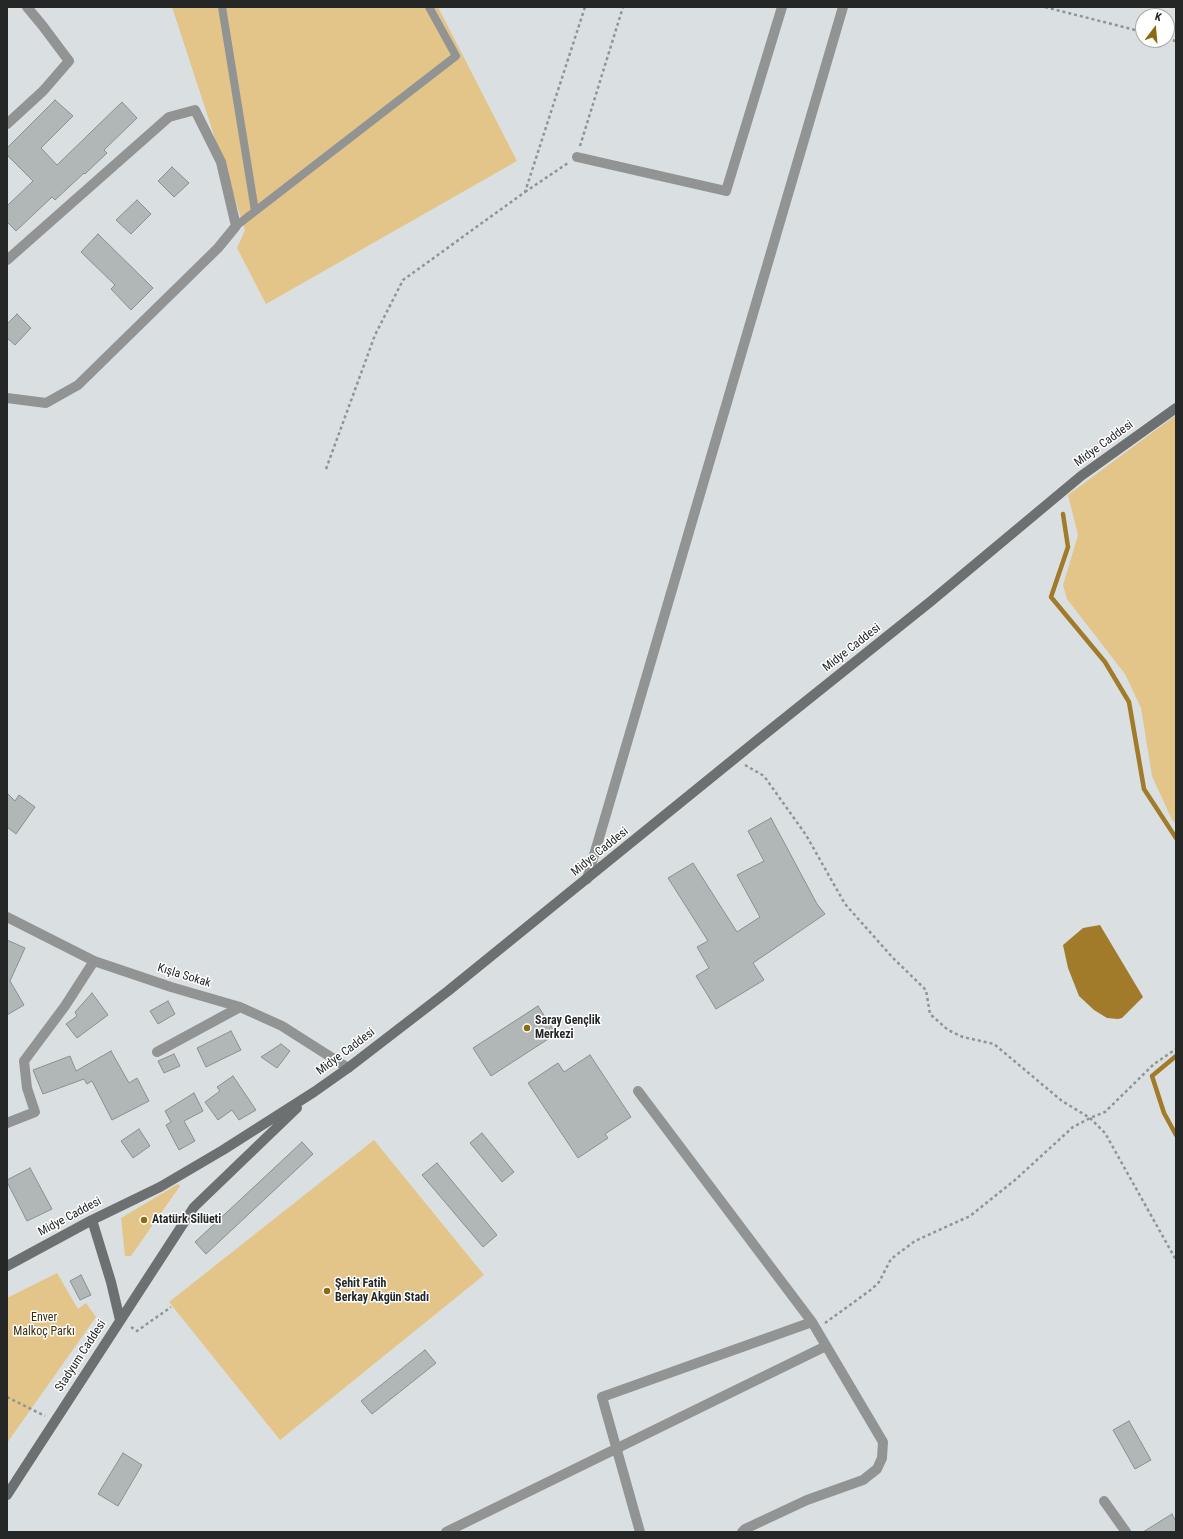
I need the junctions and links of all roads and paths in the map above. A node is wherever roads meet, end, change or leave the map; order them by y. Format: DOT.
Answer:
graph roads {
  1 [pos="27,7"];
  2 [pos="222,7"];
  3 [pos="429,7"];
  4 [pos="585,7"];
  5 [pos="623,7"];
  6 [pos="782,7"];
  7 [pos="844,7"];
  8 [pos="1045,7"];
  9 [pos="1135,30"];
  10 [pos="7,124"];
  11 [pos="577,157"];
  12 [pos="525,192"];
  13 [pos="255,211"];
  14 [pos="236,226"];
  15 [pos="7,260"];
  16 [pos="7,398"];
  17 [pos="1176,408"];
  18 [pos="326,469"];
  19 [pos="734,760"];
  20 [pos="586,879"];
  21 [pos="7,917"];
  22 [pos="94,961"];
  23 [pos="240,1007"];
  24 [pos="1176,1049"];
  25 [pos="157,1052"];
  26 [pos="348,1068"];
  27 [pos="638,1091"];
  28 [pos="314,1092"];
  29 [pos="1090,1118"];
  30 [pos="7,1123"];
  31 [pos="92,1220"];
  32 [pos="1176,1260"];
  33 [pos="7,1266"];
  34 [pos="171,1307"];
  35 [pos="120,1320"];
  36 [pos="815,1326"];
  37 [pos="826,1346"];
  38 [pos="7,1397"];
  39 [pos="54,1421"];
  40 [pos="617,1449"];
  41 [pos="7,1495"];
  42 [pos="1104,1501"];
  43 [pos="446,1532"];
  44 [pos="640,1532"];
  45 [pos="742,1532"];
  46 [pos="1126,1532"];
  1 -- 10 [label="street"];
  2 -- 13 [label="lane"];
  3 -- 13 [label="lane"];
  4 -- 12 [label="path"];
  5 -- 11 [label="path"];
  6 -- 11 [label="street"];
  7 -- 20 [label="street"];
  8 -- 9 [label="path"];
  11 -- 12 [label="path"];
  12 -- 18 [label="path"];
  13 -- 14 [label="lane"];
  14 -- 15 [label="street"];
  14 -- 16 [label="street"];
  17 -- 19 [label="main road, Midye Caddesi"];
  19 -- 20 [label="main road, Midye Caddesi"];
  19 -- 29 [label="path"];
  20 -- 26 [label="main road, Midye Caddesi"];
  21 -- 22 [label="street, Kışla Sokak"];
  22 -- 23 [label="street, Kışla Sokak"];
  22 -- 30 [label="street"];
  23 -- 25 [label="street"];
  23 -- 26 [label="street, Kışla Sokak"];
  24 -- 29 [label="path"];
  26 -- 28 [label="main road, Midye Caddesi"];
  27 -- 36 [label="street"];
  28 -- 31 [label="main road, Midye Caddesi"];
  28 -- 35 [label="main road"];
  29 -- 32 [label="path"];
  29 -- 36 [label="path"];
  31 -- 33 [label="main road, Midye Caddesi"];
  31 -- 35 [label="main road, Stadyum Caddesi"];
  34 -- 35 [label="path"];
  35 -- 39 [label="main road, Stadyum Caddesi"];
  36 -- 37 [label="street"];
  36 -- 40 [label="street"];
  37 -- 40 [label="street"];
  37 -- 45 [label="street"];
  38 -- 39 [label="path"];
  39 -- 41 [label="main road, Stadyum Caddesi"];
  40 -- 43 [label="street"];
  40 -- 44 [label="street"];
  42 -- 46 [label="street"];
}
